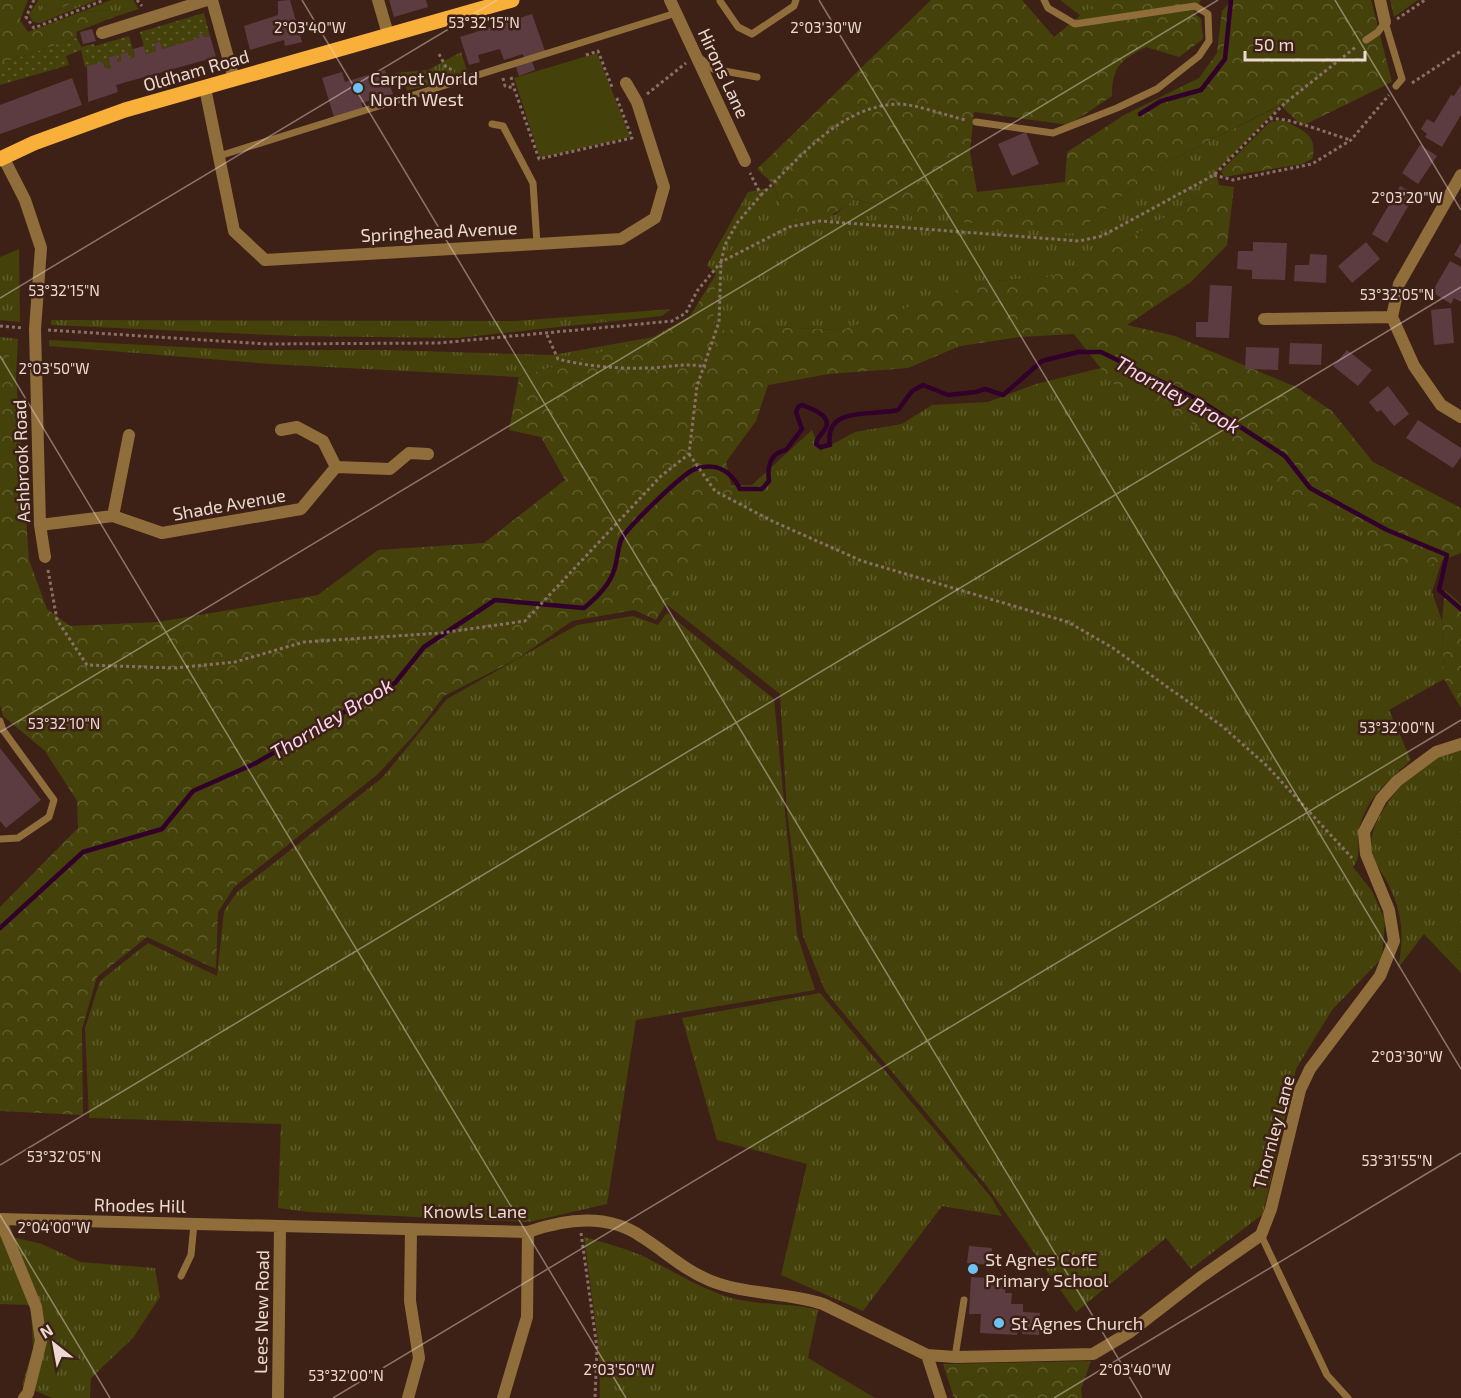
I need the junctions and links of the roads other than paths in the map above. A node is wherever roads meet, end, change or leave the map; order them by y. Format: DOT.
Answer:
graph roads {
  1 [pos="207,0"];
  2 [pos="212,0"];
  3 [pos="378,0"];
  4 [pos="512,0"];
  5 [pos="670,0"];
  6 [pos="796,0"];
  7 [pos="1044,0"];
  8 [pos="1380,0"];
  9 [pos="720,1"];
  10 [pos="676,13"];
  11 [pos="1385,22"];
  12 [pos="102,33"];
  13 [pos="388,34"];
  14 [pos="1365,40"];
  15 [pos="698,56"];
  16 [pos="757,77"];
  17 [pos="234,79"];
  18 [pos="626,83"];
  19 [pos="1396,86"];
  20 [pos="205,88"];
  21 [pos="976,122"];
  22 [pos="492,124"];
  23 [pos="219,156"];
  24 [pos="2,158"];
  25 [pos="745,161"];
  26 [pos="1461,176"];
  27 [pos="537,243"];
  28 [pos="1392,316"];
  29 [pos="1264,319"];
  30 [pos="1461,417"];
  31 [pos="281,430"];
  32 [pos="129,435"];
  33 [pos="428,454"];
  34 [pos="336,467"];
  35 [pos="113,516"];
  36 [pos="40,525"];
  37 [pos="45,557"];
  38 [pos="0,721"];
  39 [pos="1461,744"];
  40 [pos="0,838"];
  41 [pos="0,1219"];
  42 [pos="194,1224"];
  43 [pos="280,1226"];
  44 [pos="411,1230"];
  45 [pos="528,1232"];
  46 [pos="1261,1235"];
  47 [pos="180,1276"];
  48 [pos="964,1300"];
  49 [pos="927,1355"];
  50 [pos="956,1357"];
  51 [pos="24,1398"];
  52 [pos="278,1398"];
  53 [pos="408,1398"];
  54 [pos="503,1398"];
  55 [pos="941,1398"];
  56 [pos="1348,1398"];
  1 -- 12 [label="street"];
  2 -- 17 [label="street"];
  3 -- 13 [label="street"];
  4 -- 13 [label="main road, Oldham Road"];
  5 -- 10 [label="street, Hirons Lane"];
  6 -- 9 [label="lane"];
  7 -- 21 [label="lane"];
  8 -- 11 [label="street"];
  10 -- 15 [label="street, Hirons Lane"];
  10 -- 23 [label="lane"];
  11 -- 14 [label="lane"];
  11 -- 19 [label="lane"];
  13 -- 17 [label="main road, Oldham Road"];
  15 -- 16 [label="lane"];
  15 -- 25 [label="street, Hirons Lane"];
  17 -- 20 [label="main road, Oldham Road"];
  18 -- 27 [label="street, Springhead Avenue"];
  20 -- 23 [label="street, Springhead Avenue"];
  20 -- 24 [label="main road, Oldham Road"];
  22 -- 27 [label="lane"];
  23 -- 27 [label="street, Springhead Avenue"];
  24 -- 36 [label="street, Ashbrook Road"];
  26 -- 28 [label="street"];
  28 -- 29 [label="street"];
  28 -- 30 [label="street"];
  31 -- 34 [label="street"];
  32 -- 35 [label="street"];
  33 -- 34 [label="street"];
  34 -- 35 [label="street, Shade Avenue"];
  35 -- 36 [label="street, Shade Avenue"];
  36 -- 37 [label="street, Ashbrook Road"];
  38 -- 40 [label="lane"];
  39 -- 46 [label="street, Thornley Lane"];
  41 -- 42 [label="street, Rhodes Hill"];
  41 -- 51 [label="street"];
  42 -- 43 [label="street, Rhodes Hill"];
  42 -- 47 [label="lane"];
  43 -- 44 [label="street, Knowls Lane"];
  43 -- 52 [label="street, Lees New Road"];
  44 -- 45 [label="street, Knowls Lane"];
  44 -- 53 [label="street"];
  45 -- 49 [label="street, Knowls Lane"];
  45 -- 54 [label="street"];
  46 -- 50 [label="street"];
  46 -- 56 [label="lane"];
  48 -- 50 [label="lane"];
  49 -- 50 [label="street"];
  49 -- 55 [label="street"];
}
